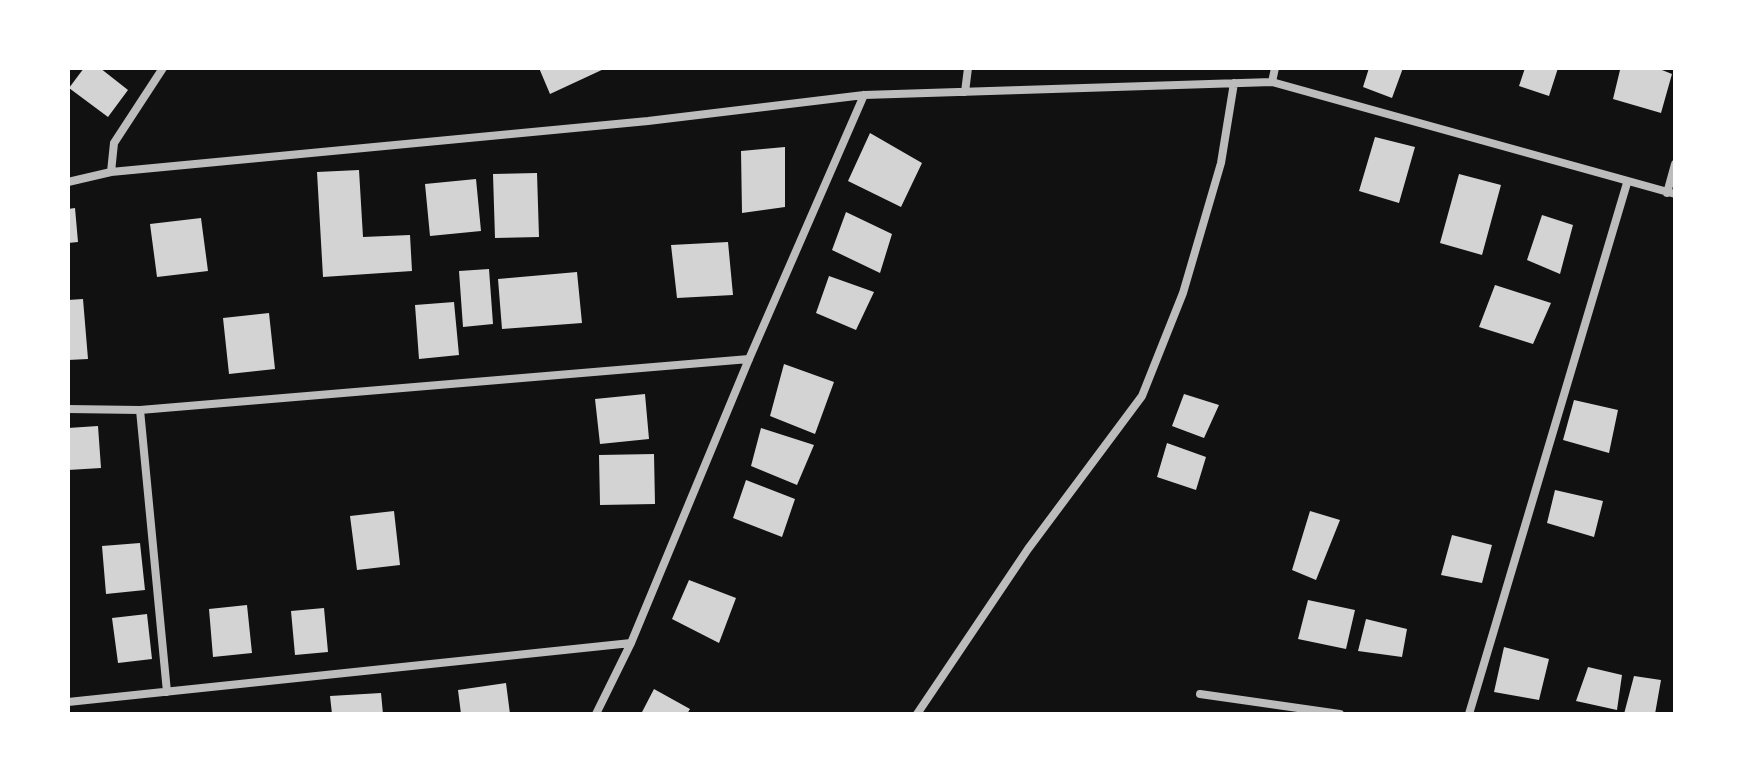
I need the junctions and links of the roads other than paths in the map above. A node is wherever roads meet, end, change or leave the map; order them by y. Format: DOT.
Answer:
graph roads {
  1 [pos="163,68"];
  2 [pos="968,68"];
  3 [pos="1275,68"];
  4 [pos="1272,82"];
  5 [pos="1234,83"];
  6 [pos="965,92"];
  7 [pos="864,95"];
  8 [pos="1675,164"];
  9 [pos="111,172"];
  10 [pos="68,182"];
  11 [pos="1627,183"];
  12 [pos="1671,193"];
  13 [pos="749,359"];
  14 [pos="68,409"];
  15 [pos="140,410"];
  16 [pos="631,643"];
  17 [pos="167,692"];
  18 [pos="1200,694"];
  19 [pos="68,702"];
  20 [pos="596,714"];
  21 [pos="917,714"];
  22 [pos="1340,714"];
  23 [pos="1469,714"];
  1 -- 9 [label="street"];
  2 -- 6 [label="street"];
  3 -- 4 [label="street"];
  4 -- 5 [label="street"];
  4 -- 11 [label="street"];
  5 -- 6 [label="street"];
  5 -- 21 [label="street"];
  6 -- 7 [label="street"];
  7 -- 9 [label="street"];
  7 -- 13 [label="street"];
  8 -- 12 [label="street"];
  9 -- 10 [label="street"];
  11 -- 12 [label="street"];
  11 -- 23 [label="street"];
  13 -- 15 [label="street"];
  13 -- 16 [label="street"];
  14 -- 15 [label="street"];
  15 -- 17 [label="street"];
  16 -- 17 [label="street"];
  16 -- 20 [label="street"];
  17 -- 19 [label="street"];
  18 -- 22 [label="street"];
}
